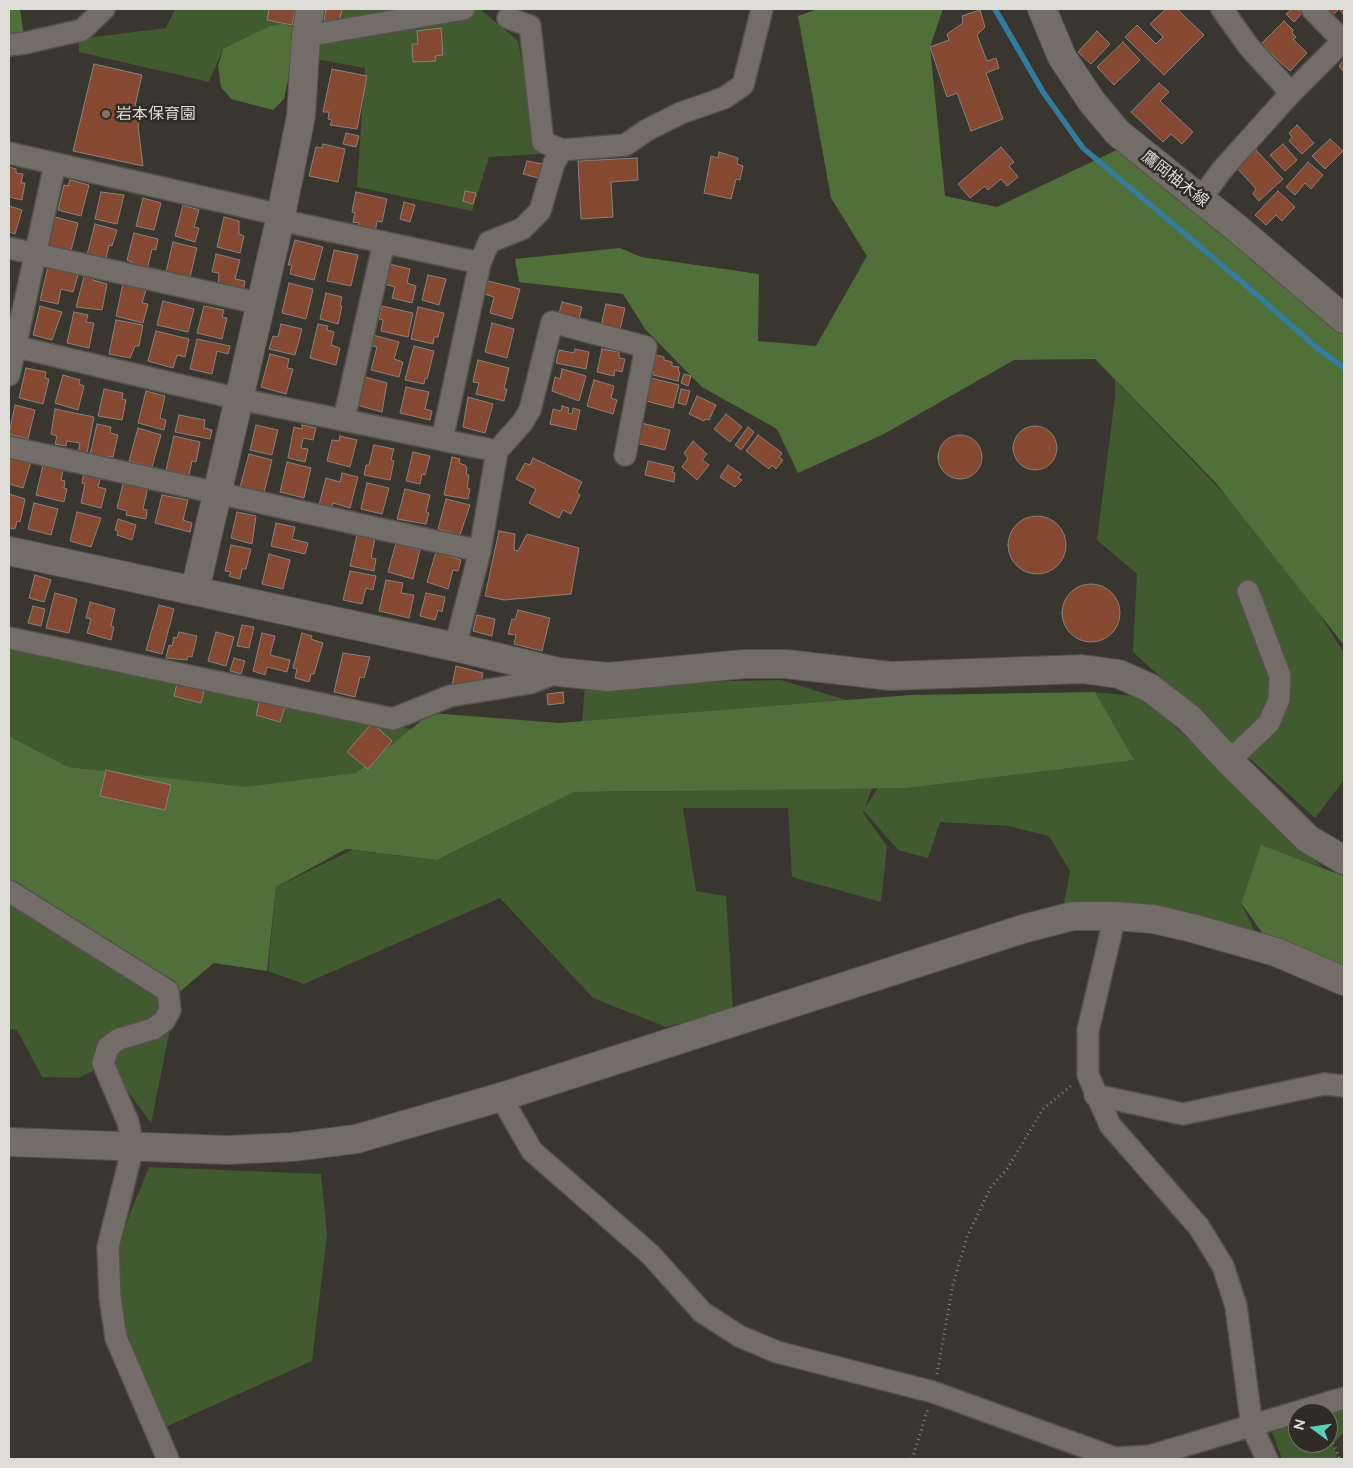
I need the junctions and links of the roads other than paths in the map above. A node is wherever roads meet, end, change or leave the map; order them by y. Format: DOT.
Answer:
graph roads {
  1 [pos="104,9"];
  2 [pos="310,9"];
  3 [pos="464,9"];
  4 [pos="762,9"];
  5 [pos="1222,9"];
  6 [pos="1312,9"];
  7 [pos="1044,10"];
  8 [pos="508,18"];
  9 [pos="306,36"];
  10 [pos="1343,40"];
  11 [pos="9,44"];
  12 [pos="1291,93"];
  13 [pos="562,150"];
  14 [pos="9,153"];
  15 [pos="55,164"];
  16 [pos="1201,199"];
  17 [pos="280,218"];
  18 [pos="384,242"];
  19 [pos="9,248"];
  20 [pos="35,254"];
  21 [pos="480,263"];
  22 [pos="262,304"];
  23 [pos="1344,319"];
  24 [pos="12,346"];
  25 [pos="9,375"];
  26 [pos="239,399"];
  27 [pos="344,419"];
  28 [pos="442,440"];
  29 [pos="9,447"];
  30 [pos="497,451"];
  31 [pos="625,455"];
  32 [pos="216,492"];
  33 [pos="9,551"];
  34 [pos="480,551"];
  35 [pos="195,590"];
  36 [pos="1248,591"];
  37 [pos="9,638"];
  38 [pos="456,647"];
  39 [pos="559,672"];
  40 [pos="1229,761"];
  41 [pos="1344,860"];
  42 [pos="9,891"];
  43 [pos="1115,916"];
  44 [pos="1344,981"];
  45 [pos="1344,1086"];
  46 [pos="1095,1095"];
  47 [pos="501,1097"];
  48 [pos="9,1142"];
  49 [pos="133,1147"];
  50 [pos="1344,1398"];
  51 [pos="1252,1427"];
  52 [pos="168,1459"];
  53 [pos="1267,1459"];
  1 -- 11 [label="street"];
  2 -- 9 [label="street"];
  3 -- 9 [label="street"];
  4 -- 13 [label="street"];
  5 -- 12 [label="street"];
  6 -- 10 [label="street"];
  7 -- 16 [label="street, 鷹岡柚木線"];
  8 -- 13 [label="street"];
  9 -- 17 [label="street"];
  10 -- 12 [label="street"];
  12 -- 16 [label="street"];
  13 -- 21 [label="street"];
  14 -- 15 [label="street"];
  15 -- 17 [label="street"];
  15 -- 20 [label="street"];
  16 -- 23 [label="street, 鷹岡柚木線"];
  17 -- 18 [label="street"];
  17 -- 22 [label="street"];
  18 -- 21 [label="street"];
  18 -- 27 [label="street"];
  19 -- 20 [label="street"];
  20 -- 22 [label="street"];
  20 -- 24 [label="street"];
  21 -- 28 [label="street"];
  22 -- 26 [label="street"];
  24 -- 25 [label="street"];
  24 -- 26 [label="street"];
  26 -- 27 [label="street"];
  26 -- 32 [label="street"];
  27 -- 28 [label="street"];
  28 -- 30 [label="street"];
  29 -- 32 [label="street"];
  30 -- 31 [label="street"];
  30 -- 34 [label="street"];
  32 -- 34 [label="street"];
  32 -- 35 [label="street"];
  33 -- 35 [label="street"];
  34 -- 38 [label="street"];
  35 -- 38 [label="street"];
  36 -- 40 [label="street"];
  37 -- 39 [label="street"];
  38 -- 39 [label="street"];
  39 -- 40 [label="street"];
  40 -- 41 [label="street"];
  42 -- 49 [label="street"];
  43 -- 44 [label="street"];
  43 -- 46 [label="street"];
  43 -- 47 [label="street"];
  45 -- 46 [label="street"];
  46 -- 51 [label="street"];
  47 -- 49 [label="street"];
  47 -- 51 [label="street"];
  48 -- 49 [label="street"];
  49 -- 52 [label="street"];
  50 -- 51 [label="street"];
  51 -- 53 [label="street"];
}
